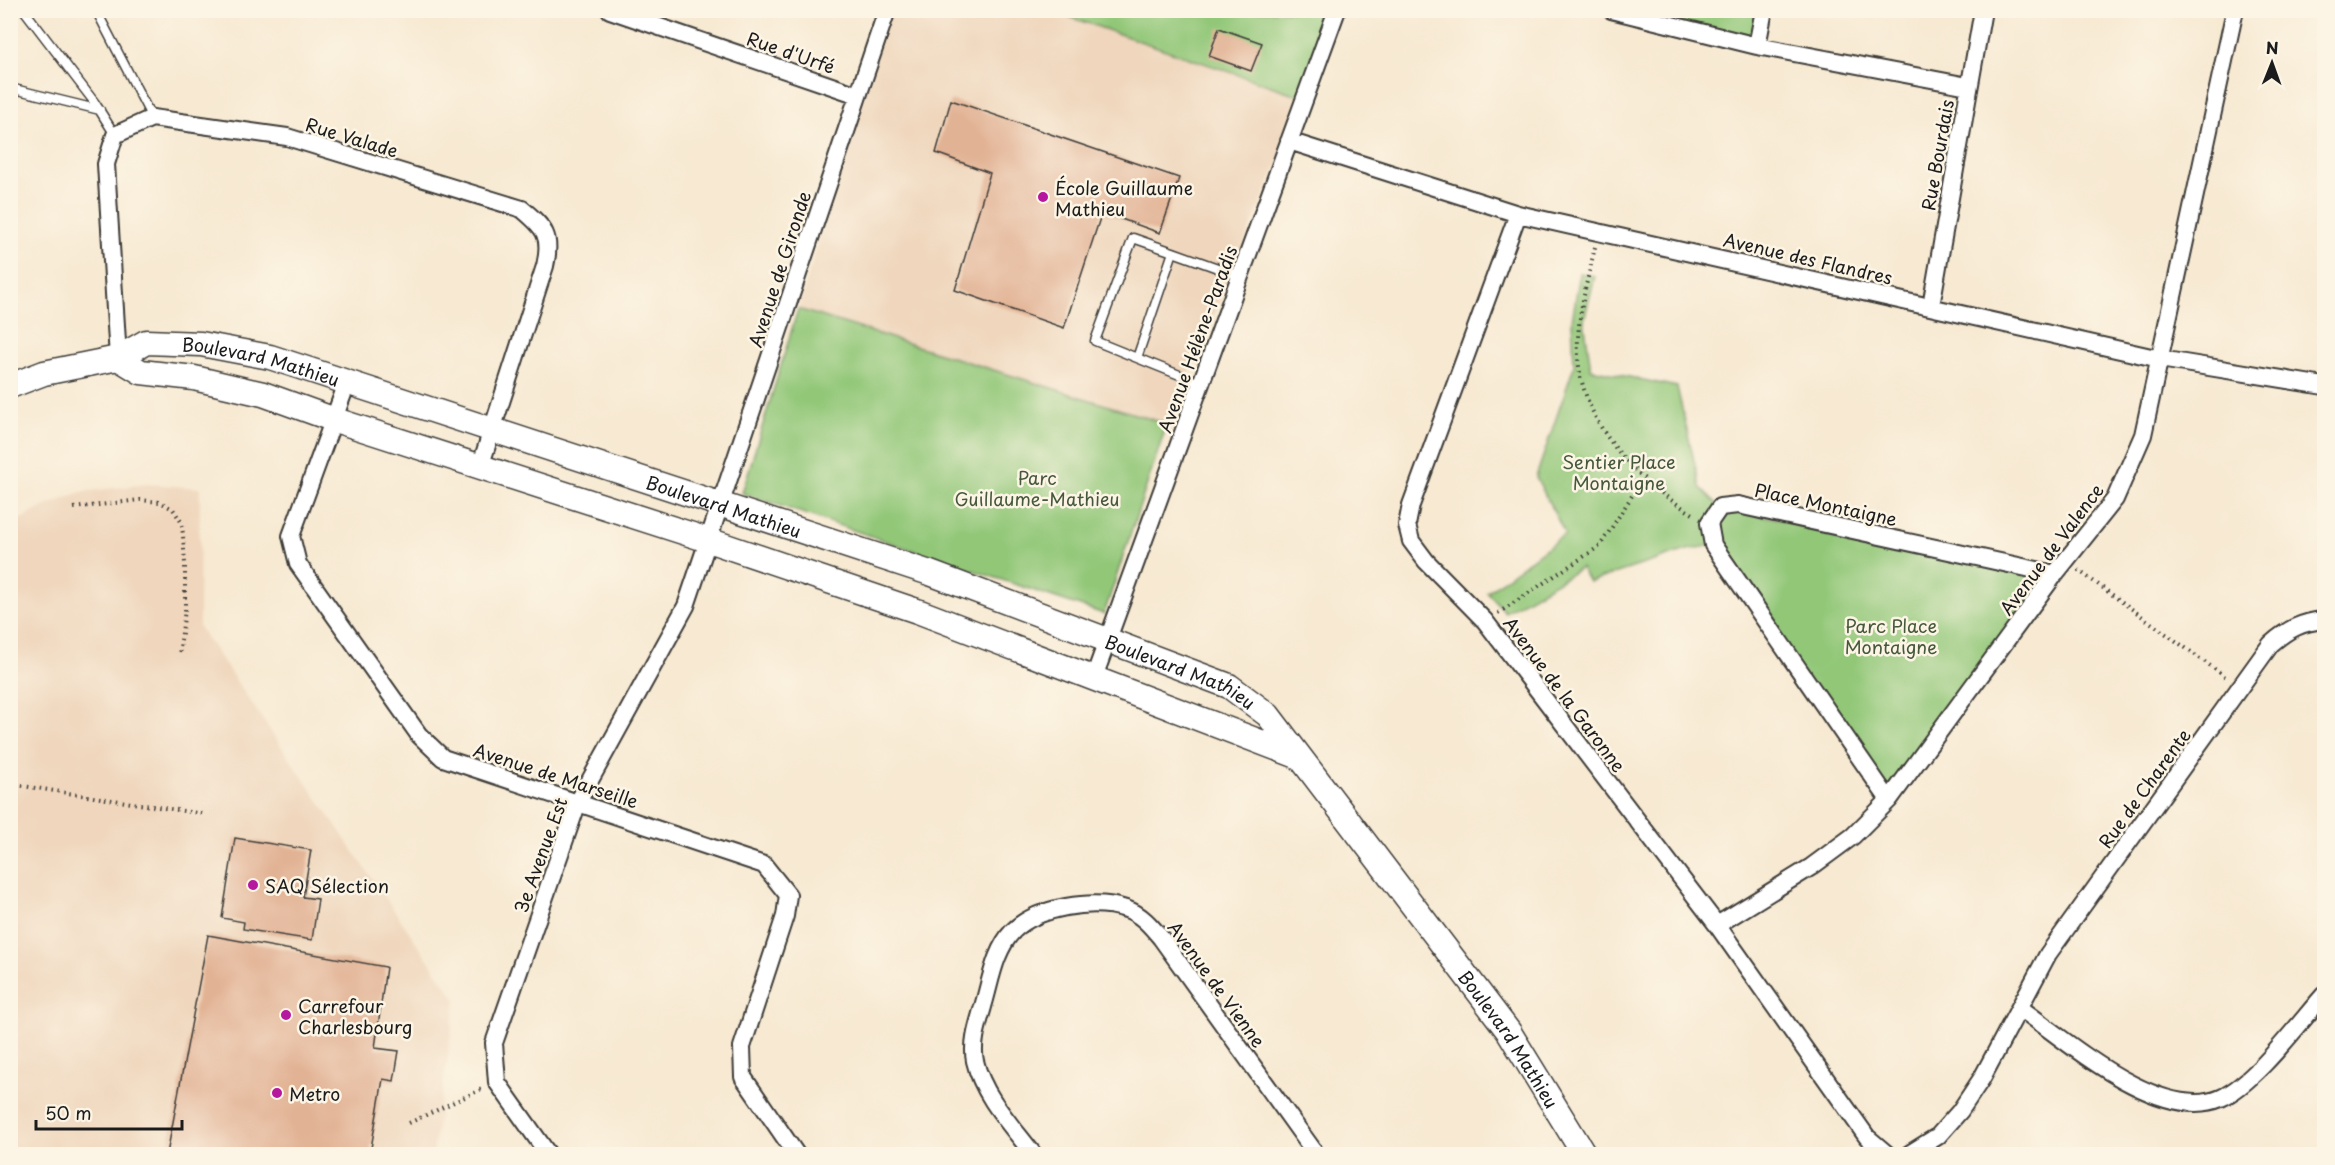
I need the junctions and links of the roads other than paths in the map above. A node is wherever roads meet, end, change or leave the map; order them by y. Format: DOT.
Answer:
graph roads {
  1 [pos="24,10"];
  2 [pos="96,10"];
  3 [pos="610,10"];
  4 [pos="887,10"];
  5 [pos="1337,10"];
  6 [pos="1611,10"];
  7 [pos="1764,10"];
  8 [pos="1983,10"];
  9 [pos="2235,10"];
  10 [pos="633,14"];
  11 [pos="1757,46"];
  12 [pos="1968,86"];
  13 [pos="10,88"];
  14 [pos="858,95"];
  15 [pos="100,110"];
  16 [pos="152,118"];
  17 [pos="115,135"];
  18 [pos="1289,141"];
  19 [pos="1518,214"];
  20 [pos="1173,252"];
  21 [pos="1240,276"];
  22 [pos="1931,306"];
  23 [pos="118,358"];
  24 [pos="1137,358"];
  25 [pos="2160,359"];
  26 [pos="347,383"];
  27 [pos="1202,384"];
  28 [pos="10,386"];
  29 [pos="2325,386"];
  30 [pos="335,420"];
  31 [pos="492,430"];
  32 [pos="480,467"];
  33 [pos="722,503"];
  34 [pos="708,540"];
  35 [pos="2060,568"];
  36 [pos="2325,620"];
  37 [pos="1108,639"];
  38 [pos="1094,680"];
  39 [pos="1297,756"];
  40 [pos="1889,800"];
  41 [pos="578,802"];
  42 [pos="1717,925"];
  43 [pos="2325,995"];
  44 [pos="2020,1008"];
  45 [pos="548,1155"];
  46 [pos="796,1155"];
  47 [pos="1033,1155"];
  48 [pos="1316,1155"];
  49 [pos="1584,1155"];
  50 [pos="1887,1155"];
  51 [pos="1909,1155"];
  1 -- 15 [label="lane"];
  2 -- 16 [label="lane"];
  3 -- 10 [label="street, Rue d'Urfé"];
  4 -- 14 [label="street, Avenue de Gironde"];
  5 -- 18 [label="street, Avenue Hélène-Paradis"];
  6 -- 11 [label="street"];
  7 -- 11 [label="street"];
  8 -- 12 [label="street, Rue Bourdais"];
  9 -- 25 [label="street, Avenue de Valence"];
  10 -- 14 [label="street, Rue d'Urfé"];
  11 -- 12 [label="street"];
  12 -- 22 [label="street, Rue Bourdais"];
  13 -- 15 [label="lane"];
  14 -- 33 [label="street, Avenue de Gironde"];
  15 -- 17 [label="lane"];
  16 -- 17 [label="street"];
  16 -- 31 [label="street, Rue Valade"];
  17 -- 23 [label="street"];
  18 -- 19 [label="street, Avenue des Flandres"];
  18 -- 21 [label="street, Avenue Hélène-Paradis"];
  19 -- 22 [label="street, Avenue des Flandres"];
  19 -- 42 [label="street, Avenue de la Garonne"];
  20 -- 21 [label="lane"];
  20 -- 24 [label="lane"];
  20 -- 24 [label="lane"];
  21 -- 27 [label="street, Avenue Hélène-Paradis"];
  22 -- 25 [label="street, Avenue des Flandres"];
  23 -- 26 [label="street, Boulevard Mathieu"];
  23 -- 28 [label="street, Boulevard Mathieu"];
  23 -- 30 [label="street, Boulevard Mathieu"];
  24 -- 27 [label="lane"];
  25 -- 29 [label="street, Avenue des Flandres"];
  25 -- 35 [label="street, Avenue de Valence"];
  26 -- 30 [label="street, Avenue de Marseille"];
  26 -- 31 [label="street, Boulevard Mathieu"];
  27 -- 37 [label="street, Avenue Hélène-Paradis"];
  30 -- 32 [label="street, Boulevard Mathieu"];
  30 -- 41 [label="street, Avenue de Marseille"];
  31 -- 32 [label="street, Rue Valade"];
  31 -- 33 [label="street, Boulevard Mathieu"];
  32 -- 34 [label="street, Boulevard Mathieu"];
  33 -- 34 [label="street, Avenue de Gironde"];
  33 -- 37 [label="street, Boulevard Mathieu"];
  34 -- 38 [label="street, Boulevard Mathieu"];
  34 -- 41 [label="street, 3e Avenue Est"];
  35 -- 40 [label="street, Avenue de Valence"];
  35 -- 40 [label="street, Place Montaigne"];
  36 -- 44 [label="street, Rue de Charente"];
  37 -- 38 [label="street, Avenue Hélène-Paradis"];
  37 -- 39 [label="street, Boulevard Mathieu"];
  38 -- 39 [label="street, Boulevard Mathieu"];
  39 -- 49 [label="street, Boulevard Mathieu"];
  40 -- 42 [label="street, Avenue de Valence"];
  41 -- 45 [label="street, 3e Avenue Est"];
  41 -- 46 [label="street, Avenue de Marseille"];
  42 -- 50 [label="street, Avenue de la Garonne"];
  43 -- 44 [label="street"];
  44 -- 51 [label="street, Rue de Charente"];
  47 -- 48 [label="street, Avenue de Vienne"];
}
